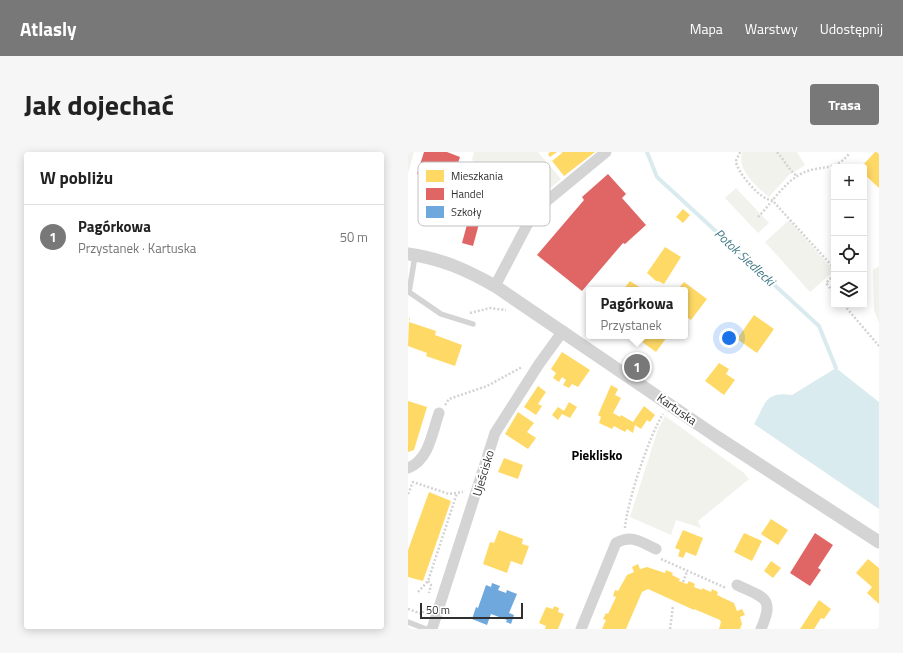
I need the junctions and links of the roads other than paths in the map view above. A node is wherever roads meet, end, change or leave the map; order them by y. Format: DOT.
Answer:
graph roads {
  1 [pos="606,152"];
  2 [pos="550,198"];
  3 [pos="526,226"];
  4 [pos="412,254"];
  5 [pos="495,286"];
  6 [pos="473,324"];
  7 [pos="563,331"];
  8 [pos="439,414"];
  9 [pos="408,468"];
  10 [pos="879,542"];
  11 [pos="656,553"];
  12 [pos="733,587"];
  13 [pos="408,622"];
  14 [pos="426,629"];
  15 [pos="432,629"];
  16 [pos="582,629"];
  17 [pos="761,629"];
  1 -- 2 [label="street"];
  3 -- 5 [label="street"];
  4 -- 5 [label="street, Kartuska"];
  4 -- 6 [label="lane"];
  5 -- 7 [label="street, Kartuska"];
  7 -- 10 [label="street, Kartuska"];
  7 -- 15 [label="street, Ujeścisko"];
  8 -- 9 [label="street"];
  11 -- 16 [label="street"];
  12 -- 17 [label="street"];
  13 -- 14 [label="lane"];
}
